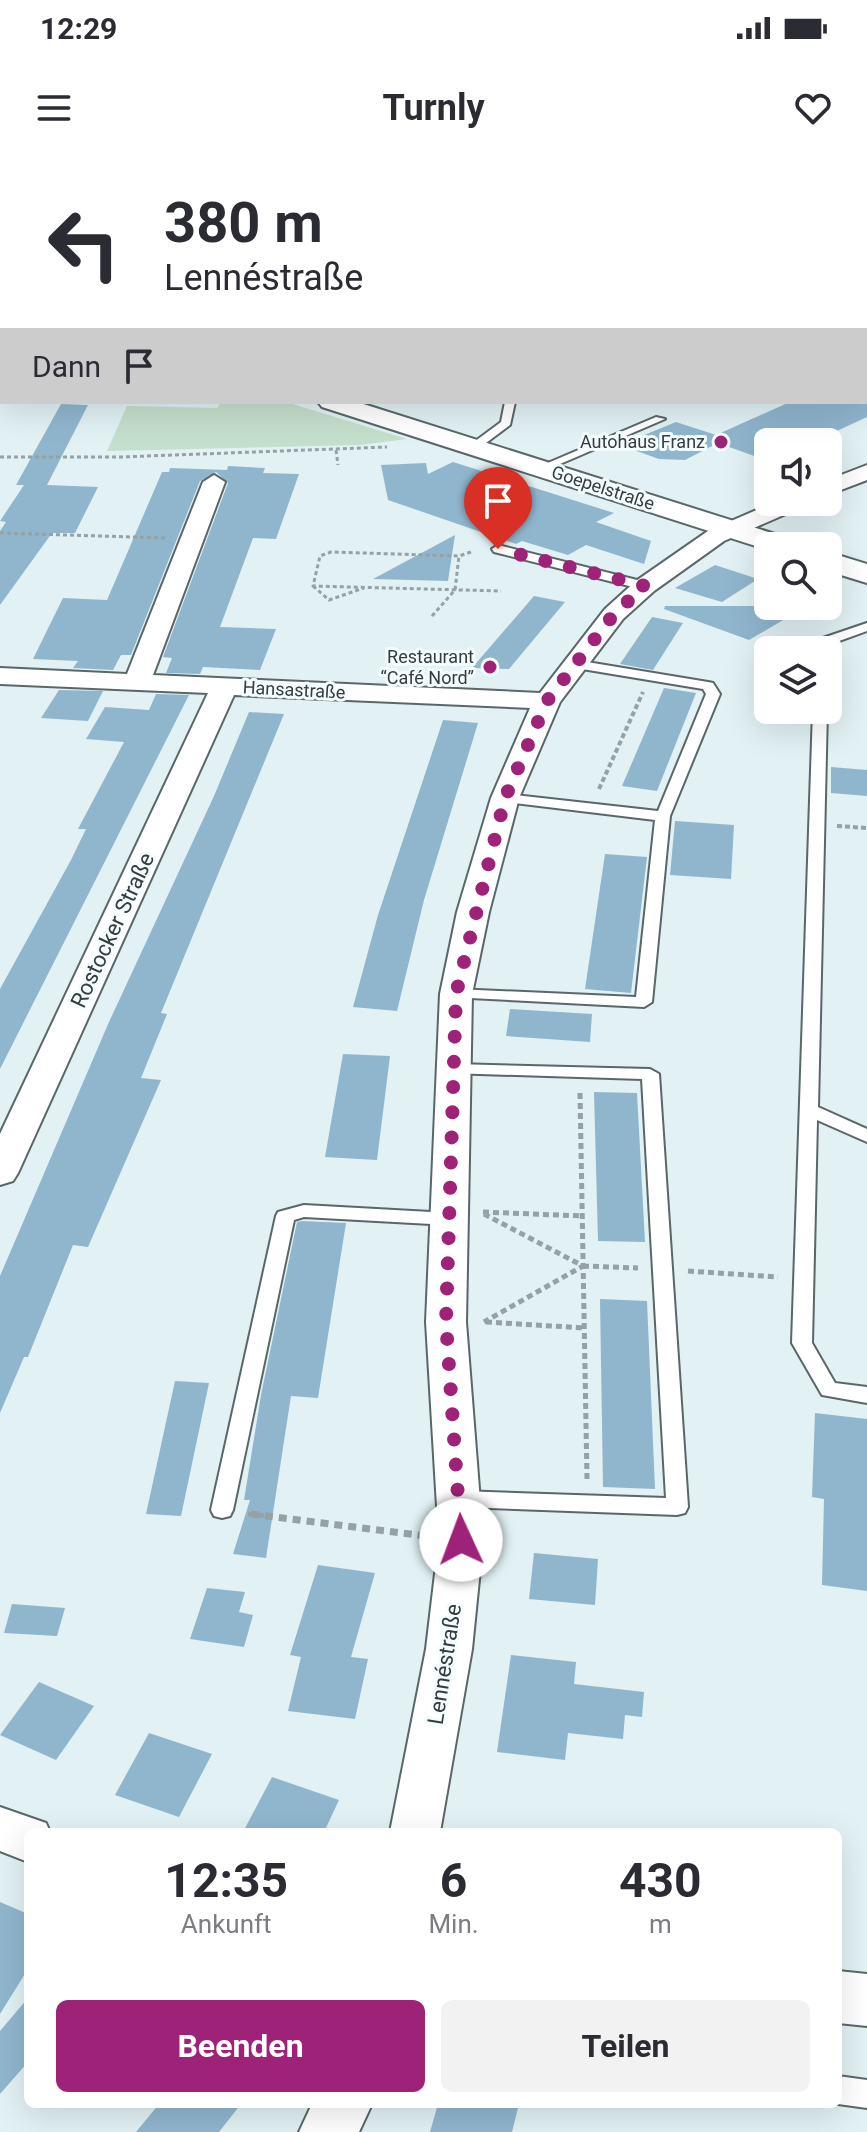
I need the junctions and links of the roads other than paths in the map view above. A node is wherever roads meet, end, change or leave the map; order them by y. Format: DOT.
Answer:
graph roads {
  1 [pos="337,404"];
  2 [pos="510,404"];
  3 [pos="660,419"];
  4 [pos="474,447"];
  5 [pos="542,468"];
  6 [pos="867,472"];
  7 [pos="214,482"];
  8 [pos="842,482"];
  9 [pos="760,516"];
  10 [pos="730,528"];
  11 [pos="754,536"];
  12 [pos="498,549"];
  13 [pos="842,566"];
  14 [pos="867,574"];
  15 [pos="645,586"];
  16 [pos="867,627"];
  17 [pos="842,636"];
  18 [pos="575,664"];
  19 [pos="0,676"];
  20 [pos="137,683"];
  21 [pos="224,687"];
  22 [pos="547,701"];
  23 [pos="820,724"];
  24 [pos="505,798"];
  25 [pos="663,816"];
  26 [pos="456,994"];
  27 [pos="454,1069"];
  28 [pos="808,1109"];
  29 [pos="867,1136"];
  30 [pos="0,1173"];
  31 [pos="449,1219"];
  32 [pos="867,1395"];
  33 [pos="460,1499"];
  34 [pos="222,1510"];
  35 [pos="416,1828"];
  36 [pos="0,1829"];
  37 [pos="24,1838"];
  38 [pos="842,1997"];
  39 [pos="867,2000"];
  40 [pos="842,2091"];
  41 [pos="867,2094"];
  42 [pos="342,2108"];
  43 [pos="327,2132"];
  1 -- 4 [label="street, Goepelstraße"];
  2 -- 4 [label="lane"];
  3 -- 5 [label="lane"];
  4 -- 5 [label="street, Goepelstraße"];
  5 -- 10 [label="street, Goepelstraße"];
  6 -- 8 [label="street"];
  7 -- 20 [label="street"];
  9 -- 10 [label="street, Lennéstraße"];
  10 -- 11 [label="street, Goepelstraße"];
  10 -- 15 [label="street, Lennéstraße"];
  12 -- 15 [label="lane"];
  13 -- 14 [label="street"];
  15 -- 18 [label="street, Lennéstraße"];
  16 -- 17 [label="lane"];
  18 -- 22 [label="street, Lennéstraße"];
  18 -- 25 [label="lane"];
  19 -- 20 [label="street, Hansastraße"];
  20 -- 21 [label="street, Hansastraße"];
  21 -- 22 [label="street, Hansastraße"];
  21 -- 30 [label="street, Rostocker Straße"];
  22 -- 24 [label="street, Lennéstraße"];
  23 -- 28 [label="lane"];
  24 -- 25 [label="lane"];
  24 -- 26 [label="street, Lennéstraße"];
  25 -- 26 [label="lane"];
  26 -- 27 [label="street, Lennéstraße"];
  27 -- 31 [label="street, Lennéstraße"];
  27 -- 33 [label="lane"];
  28 -- 29 [label="lane"];
  28 -- 32 [label="lane"];
  31 -- 33 [label="street, Lennéstraße"];
  31 -- 34 [label="lane"];
  33 -- 35 [label="street, Lennéstraße"];
  36 -- 37 [label="street"];
  38 -- 39 [label="street"];
  40 -- 41 [label="lane"];
  42 -- 43 [label="street"];
}
